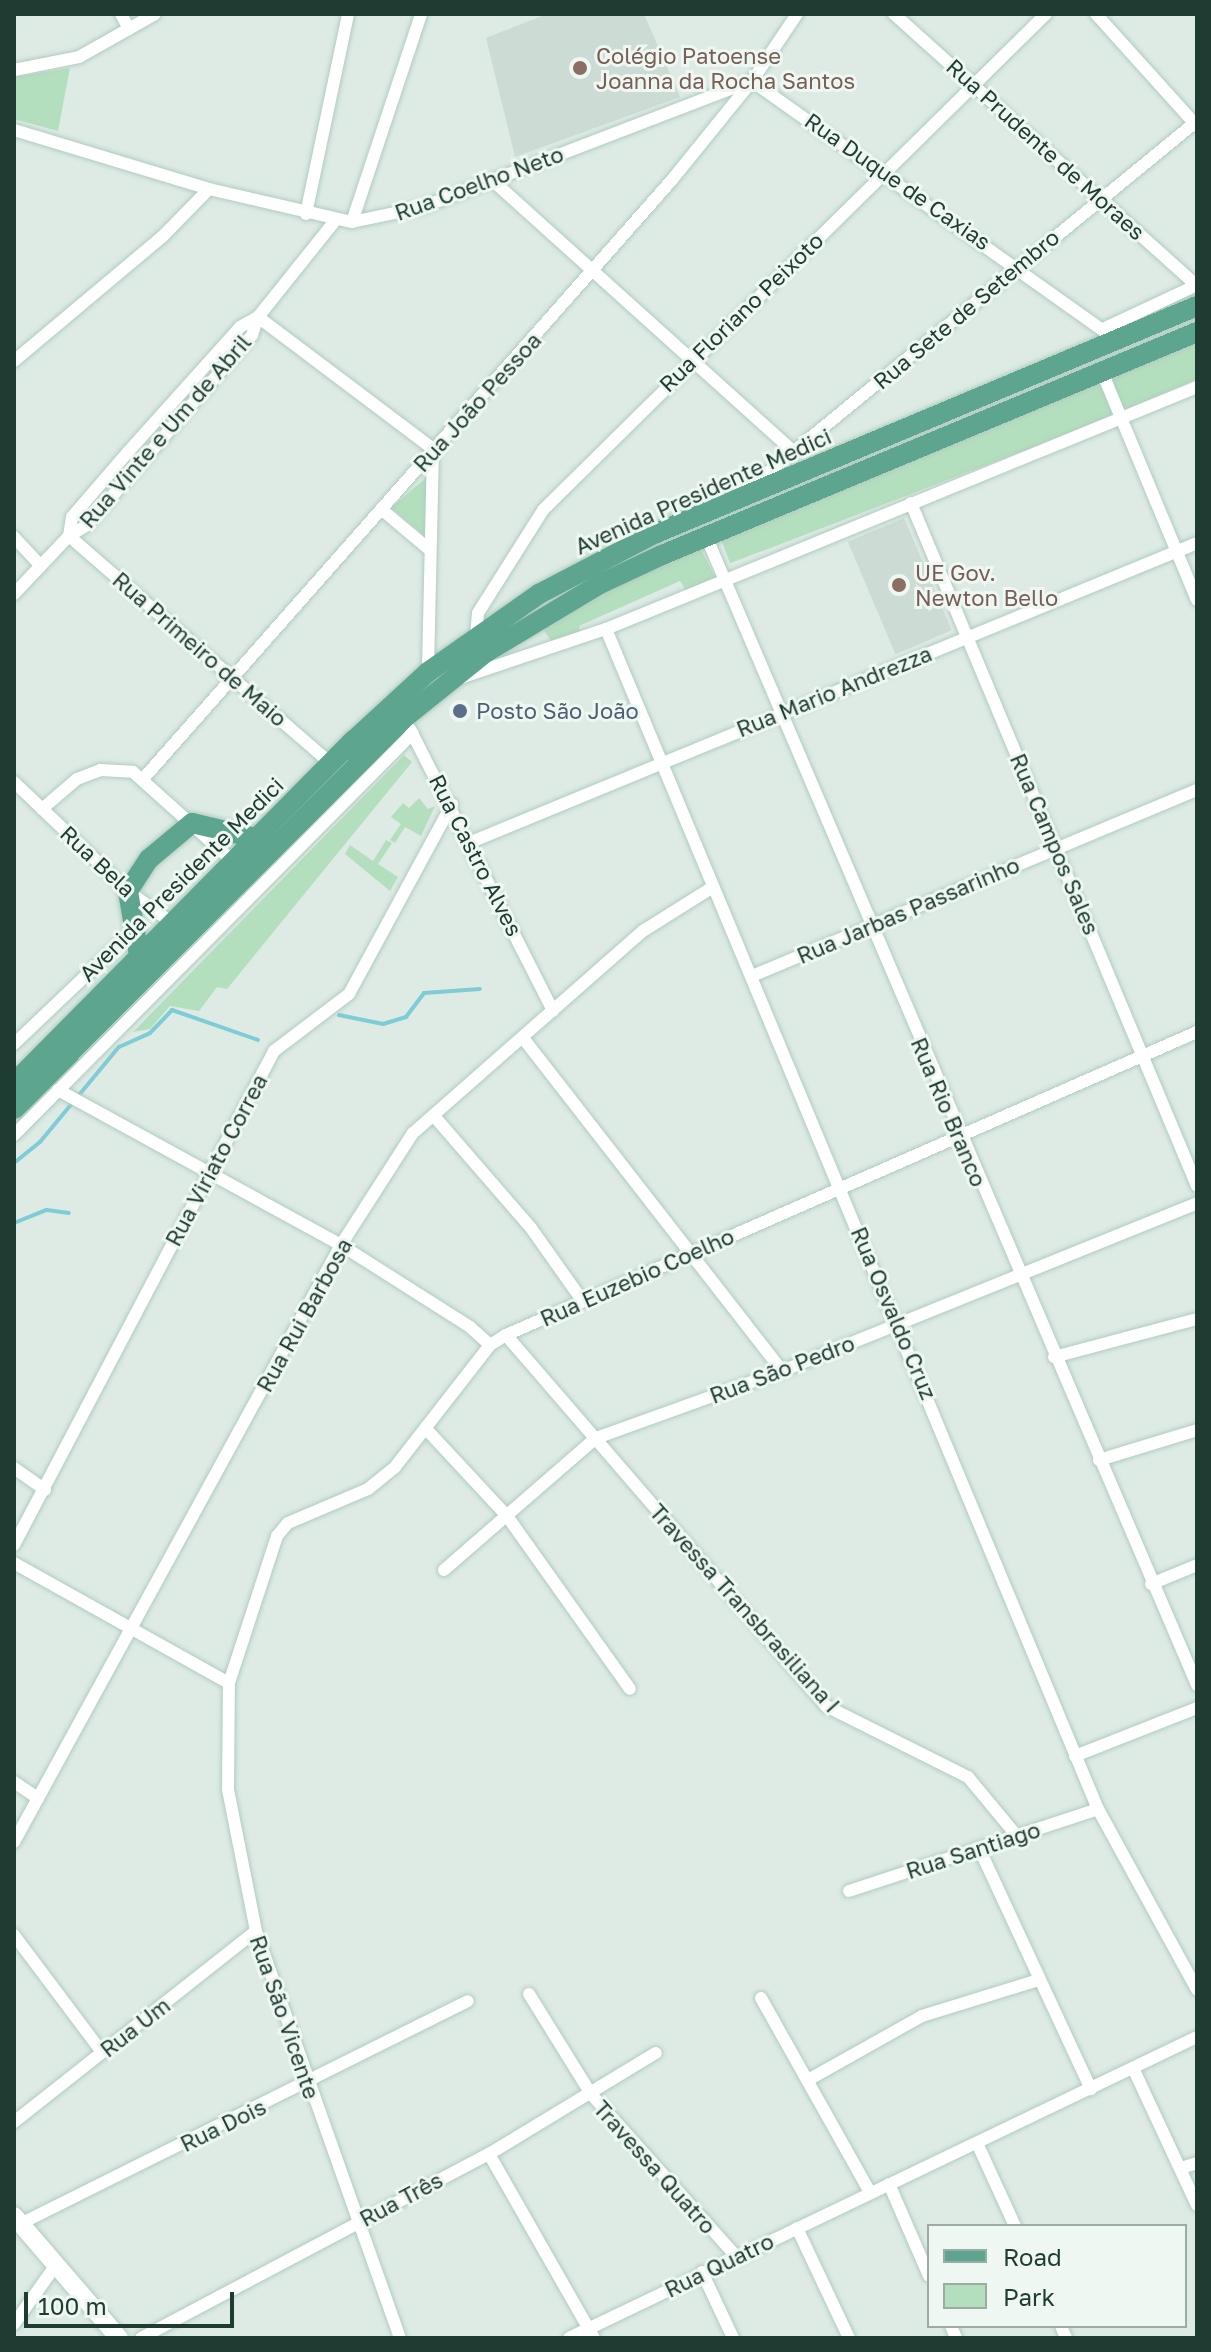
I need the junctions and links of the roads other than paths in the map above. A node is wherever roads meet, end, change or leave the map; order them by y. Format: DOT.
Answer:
graph roads {
  1 [pos="121,14"];
  2 [pos="155,14"];
  3 [pos="348,14"];
  4 [pos="421,14"];
  5 [pos="797,14"];
  6 [pos="894,14"];
  7 [pos="1046,14"];
  8 [pos="1096,14"];
  9 [pos="129,29"];
  10 [pos="14,70"];
  11 [pos="752,81"];
  12 [pos="975,82"];
  13 [pos="1196,122"];
  14 [pos="14,130"];
  15 [pos="885,171"];
  16 [pos="492,180"];
  17 [pos="209,189"];
  18 [pos="1100,198"];
  19 [pos="306,214"];
  20 [pos="335,221"];
  21 [pos="352,222"];
  22 [pos="1019,266"];
  23 [pos="590,273"];
  24 [pos="1197,286"];
  25 [pos="1197,306"];
  26 [pos="258,317"];
  27 [pos="1197,332"];
  28 [pos="1110,335"];
  29 [pos="691,360"];
  30 [pos="14,361"];
  31 [pos="1102,372"];
  32 [pos="1197,387"];
  33 [pos="1123,419"];
  34 [pos="433,449"];
  35 [pos="794,452"];
  36 [pos="736,498"];
  37 [pos="911,503"];
  38 [pos="381,509"];
  39 [pos="654,534"];
  40 [pos="69,536"];
  41 [pos="706,536"];
  42 [pos="14,537"];
  43 [pos="1197,543"];
  44 [pos="430,550"];
  45 [pos="1177,551"];
  46 [pos="662,555"];
  47 [pos="40,565"];
  48 [pos="726,581"];
  49 [pos="14,594"];
  50 [pos="1197,600"];
  51 [pos="606,629"];
  52 [pos="968,636"];
  53 [pos="480,645"];
  54 [pos="428,672"];
  55 [pos="233,677"];
  56 [pos="448,681"];
  57 [pos="781,713"];
  58 [pos="402,719"];
  59 [pos="662,761"];
  60 [pos="330,763"];
  61 [pos="143,779"];
  62 [pos="14,782"];
  63 [pos="1197,790"];
  64 [pos="452,804"];
  65 [pos="42,809"];
  66 [pos="192,823"];
  67 [pos="255,838"];
  68 [pos="471,842"];
  69 [pos="1056,846"];
  70 [pos="240,867"];
  71 [pos="713,887"];
  72 [pos="128,891"];
  73 [pos="137,927"];
  74 [pos="869,927"];
  75 [pos="179,929"];
  76 [pos="139,955"];
  77 [pos="752,976"];
  78 [pos="553,1011"];
  79 [pos="1197,1032"];
  80 [pos="523,1038"];
  81 [pos="14,1044"];
  82 [pos="1145,1055"];
  83 [pos="14,1083"];
  84 [pos="58,1090"];
  85 [pos="14,1109"];
  86 [pos="434,1116"];
  87 [pos="14,1135"];
  88 [pos="959,1137"];
  89 [pos="209,1172"];
  90 [pos="840,1185"];
  91 [pos="1197,1186"];
  92 [pos="1197,1203"];
  93 [pos="341,1245"];
  94 [pos="691,1254"];
  95 [pos="1018,1272"];
  96 [pos="582,1300"];
  97 [pos="1197,1319"];
  98 [pos="899,1323"];
  99 [pos="506,1335"];
  100 [pos="490,1345"];
  101 [pos="1054,1357"];
  102 [pos="782,1371"];
  103 [pos="1194,1430"];
  104 [pos="428,1431"];
  105 [pos="596,1438"];
  106 [pos="1197,1445"];
  107 [pos="1099,1460"];
  108 [pos="14,1468"];
  109 [pos="45,1490"];
  110 [pos="507,1516"];
  111 [pos="14,1545"];
  112 [pos="14,1563"];
  113 [pos="1197,1565"];
  114 [pos="444,1570"];
  115 [pos="1151,1584"];
  116 [pos="133,1629"];
  117 [pos="229,1683"];
  118 [pos="1197,1685"];
  119 [pos="630,1689"];
  120 [pos="1197,1708"];
  121 [pos="1075,1756"];
  122 [pos="14,1782"];
  123 [pos="38,1798"];
  124 [pos="1098,1809"];
  125 [pos="1017,1836"];
  126 [pos="14,1842"];
  127 [pos="979,1848"];
  128 [pos="849,1891"];
  129 [pos="256,1931"];
  130 [pos="14,1935"];
  131 [pos="1038,1980"];
  132 [pos="1197,1990"];
  133 [pos="529,1994"];
  134 [pos="761,1998"];
  135 [pos="468,2001"];
  136 [pos="1197,2037"];
  137 [pos="102,2052"];
  138 [pos="656,2053"];
  139 [pos="1133,2068"];
  140 [pos="808,2080"];
  141 [pos="307,2084"];
  142 [pos="1091,2089"];
  143 [pos="591,2094"];
  144 [pos="14,2122"];
  145 [pos="977,2143"];
  146 [pos="489,2154"];
  147 [pos="1197,2163"];
  148 [pos="1181,2168"];
  149 [pos="889,2184"];
  150 [pos="870,2192"];
  151 [pos="1197,2205"];
  152 [pos="17,2220"];
  153 [pos="356,2223"];
  154 [pos="1014,2224"];
  155 [pos="797,2228"];
  156 [pos="735,2255"];
  157 [pos="56,2265"];
  158 [pos="927,2271"];
  159 [pos="702,2272"];
  160 [pos="14,2324"];
  161 [pos="591,2334"];
  162 [pos="119,2338"];
  163 [pos="141,2338"];
  164 [pos="400,2338"];
  165 [pos="569,2338"];
  166 [pos="733,2338"];
  167 [pos="849,2338"];
  1 -- 9 [label="street"];
  2 -- 9 [label="street"];
  3 -- 19 [label="street"];
  4 -- 21 [label="street"];
  5 -- 11 [label="street, Rua João Pessoa"];
  6 -- 12 [label="street, Rua Prudente de Moraes"];
  7 -- 12 [label="street, Rua Floriano Peixoto"];
  8 -- 13 [label="street"];
  9 -- 10 [label="street"];
  11 -- 15 [label="street, Rua Duque de Caxias"];
  11 -- 16 [label="street, Rua Coelho Neto"];
  11 -- 23 [label="street, Rua João Pessoa"];
  12 -- 15 [label="street, Rua Floriano Peixoto"];
  12 -- 18 [label="street, Rua Prudente de Moraes"];
  13 -- 18 [label="street, Rua Sete de Setembro"];
  14 -- 17 [label="street, Rua Coelho Neto"];
  15 -- 22 [label="street, Rua Duque de Caxias"];
  15 -- 29 [label="street, Rua Floriano Peixoto"];
  16 -- 21 [label="street, Rua Coelho Neto"];
  16 -- 23 [label="street"];
  17 -- 19 [label="street, Rua Coelho Neto"];
  17 -- 30 [label="street"];
  18 -- 22 [label="street, Rua Sete de Setembro"];
  18 -- 24 [label="street, Rua Prudente de Moraes"];
  19 -- 20 [label="street, Rua Coelho Neto"];
  20 -- 21 [label="street, Rua Coelho Neto"];
  20 -- 26 [label="street, Rua Vinte e Um de Abril"];
  22 -- 28 [label="street, Rua Duque de Caxias"];
  22 -- 35 [label="street, Rua Sete de Setembro"];
  23 -- 29 [label="street"];
  23 -- 34 [label="street, Rua João Pessoa"];
  24 -- 28 [label="street"];
  25 -- 28 [label="main road, Avenida Presidente Medici"];
  26 -- 34 [label="street"];
  26 -- 40 [label="street, Rua Vinte e Um de Abril"];
  27 -- 31 [label="main road, Avenida Presidente Medici"];
  28 -- 36 [label="main road, Avenida Presidente Medici"];
  29 -- 35 [label="street"];
  29 -- 53 [label="street, Rua Floriano Peixoto"];
  31 -- 33 [label="street"];
  31 -- 41 [label="main road, Avenida Presidente Medici"];
  32 -- 33 [label="street, Avenida Presidente Medici"];
  33 -- 37 [label="street, Avenida Presidente Medici"];
  33 -- 45 [label="street"];
  34 -- 38 [label="street, Rua João Pessoa"];
  34 -- 44 [label="street"];
  35 -- 36 [label="street, Rua Sete de Setembro"];
  36 -- 39 [label="main road, Avenida Presidente Medici"];
  37 -- 48 [label="street, Avenida Presidente Medici"];
  37 -- 52 [label="street, Rua Campos Sales"];
  38 -- 44 [label="street"];
  38 -- 55 [label="street, Rua João Pessoa"];
  39 -- 46 [label="main road"];
  39 -- 53 [label="main road, Avenida Presidente Medici"];
  40 -- 47 [label="street, Rua Vinte e Um de Abril"];
  40 -- 55 [label="street, Rua Primeiro de Maio"];
  41 -- 46 [label="main road, Avenida Presidente Medici"];
  41 -- 48 [label="street, Rua Rio Branco"];
  42 -- 47 [label="street"];
  43 -- 45 [label="street, Rua Mario Andrezza"];
  44 -- 54 [label="street"];
  45 -- 50 [label="street"];
  45 -- 52 [label="street, Rua Mario Andrezza"];
  46 -- 53 [label="main road, Avenida Presidente Medici"];
  47 -- 49 [label="street, Rua Vinte e Um de Abril"];
  48 -- 51 [label="street, Avenida Presidente Medici"];
  48 -- 57 [label="street, Rua Rio Branco"];
  51 -- 56 [label="street, Avenida Presidente Medici"];
  51 -- 59 [label="street, Rua Osvaldo Cruz"];
  52 -- 57 [label="street, Rua Mario Andrezza"];
  52 -- 69 [label="street, Rua Campos Sales"];
  53 -- 54 [label="main road, Avenida Presidente Medici"];
  53 -- 56 [label="main road, Avenida Presidente Medici"];
  54 -- 56 [label="main road"];
  54 -- 58 [label="main road, Avenida Presidente Medici"];
  55 -- 60 [label="street, Rua Primeiro de Maio"];
  55 -- 61 [label="street, Rua João Pessoa"];
  56 -- 58 [label="main road, Avenida Presidente Medici"];
  57 -- 59 [label="street, Rua Mario Andrezza"];
  57 -- 74 [label="street, Rua Rio Branco"];
  58 -- 60 [label="main road, Avenida Presidente Medici"];
  58 -- 64 [label="street, Rua Castro Alves"];
  58 -- 70 [label="main road, Avenida Presidente Medici"];
  58 -- 84 [label="street"];
  59 -- 68 [label="street, Rua Mario Andrezza"];
  59 -- 71 [label="street, Rua Osvaldo Cruz"];
  60 -- 67 [label="main road, Avenida Presidente Medici"];
  61 -- 65 [label="street"];
  61 -- 66 [label="street"];
  62 -- 65 [label="street, Rua Bela"];
  63 -- 69 [label="street, Rua Jarbas Passarinho"];
  64 -- 68 [label="street, Rua Castro Alves"];
  64 -- 89 [label="street, Rua Viriato Correa"];
  65 -- 72 [label="street, Rua Bela"];
  66 -- 67 [label="main road"];
  66 -- 70 [label="street"];
  66 -- 72 [label="main road"];
  67 -- 70 [label="main road, Avenida Presidente Medici"];
  68 -- 78 [label="street, Rua Castro Alves"];
  69 -- 74 [label="street, Rua Jarbas Passarinho"];
  69 -- 82 [label="street, Rua Campos Sales"];
  70 -- 75 [label="main road, Avenida Presidente Medici"];
  71 -- 77 [label="street, Rua Osvaldo Cruz"];
  71 -- 78 [label="street, Rua Rui Barbosa"];
  72 -- 73 [label="main road"];
  72 -- 75 [label="street, Rua Bela"];
  73 -- 76 [label="main road"];
  73 -- 81 [label="street"];
  74 -- 77 [label="street, Rua Jarbas Passarinho"];
  74 -- 88 [label="street, Rua Rio Branco"];
  75 -- 76 [label="main road, Avenida Presidente Medici"];
  75 -- 85 [label="main road, Avenida Presidente Medici"];
  76 -- 83 [label="main road, Avenida Presidente Medici"];
  77 -- 90 [label="street, Rua Osvaldo Cruz"];
  78 -- 80 [label="street, Rua Rui Barbosa"];
  79 -- 82 [label="street, Rua Euzebio Coelho"];
  80 -- 86 [label="street, Rua Rui Barbosa"];
  80 -- 94 [label="street"];
  82 -- 88 [label="street, Rua Euzebio Coelho"];
  82 -- 91 [label="street, Rua Campos Sales"];
  84 -- 87 [label="street"];
  84 -- 89 [label="street"];
  86 -- 93 [label="street, Rua Rui Barbosa"];
  86 -- 96 [label="street"];
  88 -- 90 [label="street, Rua Euzebio Coelho"];
  88 -- 95 [label="street, Rua Rio Branco"];
  89 -- 93 [label="street"];
  89 -- 109 [label="street, Rua Viriato Correa"];
  90 -- 94 [label="street, Rua Euzebio Coelho"];
  90 -- 98 [label="street, Rua Osvaldo Cruz"];
  92 -- 95 [label="street, Rua São Pedro"];
  93 -- 100 [label="street"];
  93 -- 116 [label="street, Rua Rui Barbosa"];
  94 -- 96 [label="street, Rua Euzebio Coelho"];
  94 -- 102 [label="street"];
  95 -- 98 [label="street, Rua São Pedro"];
  95 -- 101 [label="street, Rua Rio Branco"];
  96 -- 99 [label="street, Rua Euzebio Coelho"];
  97 -- 101 [label="street"];
  98 -- 102 [label="street, Rua São Pedro"];
  98 -- 121 [label="street, Rua Osvaldo Cruz"];
  99 -- 100 [label="street, Rua Euzebio Coelho"];
  99 -- 105 [label="street, Travessa Transbrasiliana I"];
  100 -- 104 [label="street, Rua Euzebio Coelho"];
  101 -- 107 [label="street, Rua Rio Branco"];
  102 -- 105 [label="street, Rua São Pedro"];
  103 -- 106 [label="street"];
  103 -- 107 [label="street"];
  104 -- 110 [label="street"];
  104 -- 117 [label="street, Rua Euzebio Coelho"];
  105 -- 110 [label="street, Rua São Pedro"];
  105 -- 125 [label="street, Travessa Transbrasiliana I"];
  107 -- 115 [label="street, Rua Rio Branco"];
  108 -- 109 [label="street"];
  109 -- 111 [label="street, Rua Viriato Correa"];
  110 -- 114 [label="street, Rua São Pedro"];
  110 -- 119 [label="street"];
  112 -- 116 [label="street"];
  113 -- 115 [label="street"];
  115 -- 118 [label="street, Rua Rio Branco"];
  116 -- 117 [label="street"];
  116 -- 123 [label="street, Rua Rui Barbosa"];
  117 -- 129 [label="street, Rua São Vicente"];
  120 -- 121 [label="street"];
  121 -- 124 [label="street, Rua Osvaldo Cruz"];
  122 -- 123 [label="street"];
  123 -- 126 [label="street, Rua Rui Barbosa"];
  124 -- 125 [label="street, Rua Santiago"];
  124 -- 132 [label="street, Rua Osvaldo Cruz"];
  125 -- 127 [label="street, Rua Santiago"];
  127 -- 128 [label="street, Rua Santiago"];
  127 -- 131 [label="street"];
  129 -- 137 [label="street, Rua Um"];
  129 -- 141 [label="street, Rua São Vicente"];
  130 -- 137 [label="street"];
  131 -- 140 [label="street"];
  131 -- 142 [label="street"];
  133 -- 143 [label="street, Travessa Quatro"];
  134 -- 140 [label="street"];
  135 -- 141 [label="street, Rua Dois"];
  136 -- 139 [label="street, Rua Quatro"];
  137 -- 144 [label="street, Rua Um"];
  138 -- 143 [label="street, Rua Três"];
  139 -- 142 [label="street, Rua Quatro"];
  139 -- 148 [label="street"];
  140 -- 150 [label="street"];
  141 -- 152 [label="street, Rua Dois"];
  141 -- 153 [label="street, Rua São Vicente"];
  142 -- 145 [label="street, Rua Quatro"];
  143 -- 146 [label="street, Rua Três"];
  143 -- 156 [label="street, Travessa Quatro"];
  145 -- 149 [label="street, Rua Quatro"];
  145 -- 154 [label="street"];
  146 -- 153 [label="street, Rua Três"];
  146 -- 161 [label="street"];
  147 -- 148 [label="street"];
  148 -- 151 [label="street"];
  149 -- 150 [label="street, Rua Quatro"];
  149 -- 158 [label="street"];
  150 -- 155 [label="street, Rua Quatro"];
  152 -- 157 [label="street"];
  153 -- 163 [label="street, Rua Três"];
  153 -- 164 [label="street, Rua São Vicente"];
  155 -- 156 [label="street, Rua Quatro"];
  155 -- 167 [label="street"];
  156 -- 159 [label="street, Rua Quatro"];
  157 -- 160 [label="street"];
  157 -- 162 [label="street"];
  159 -- 161 [label="street, Rua Quatro"];
  159 -- 166 [label="street"];
  161 -- 165 [label="street, Rua Quatro"];
}
